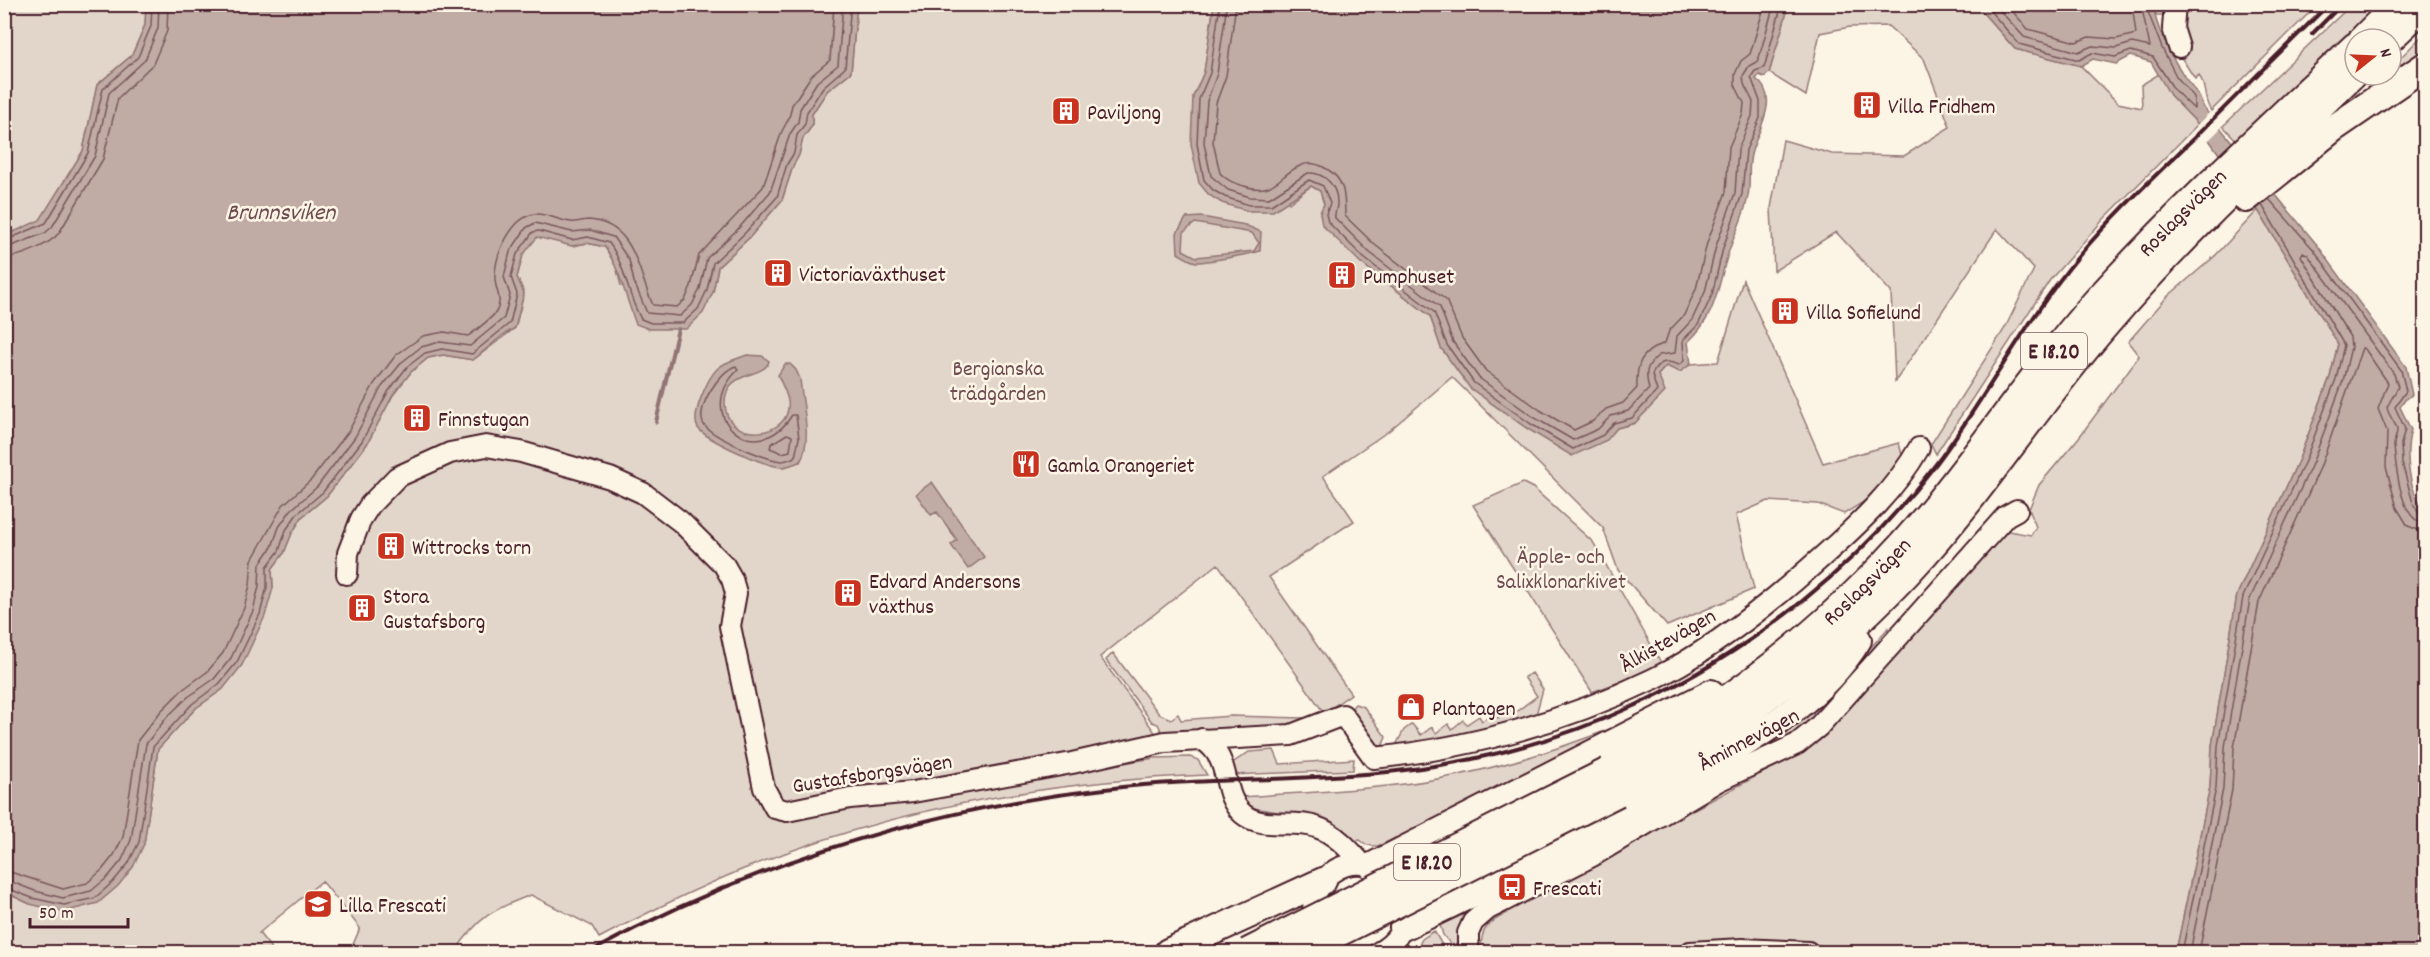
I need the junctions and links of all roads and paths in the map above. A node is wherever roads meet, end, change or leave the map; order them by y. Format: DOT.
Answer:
graph roads {
  1 [pos="2175,4"];
  2 [pos="2411,10"];
  3 [pos="2382,27"];
  4 [pos="2399,27"];
  5 [pos="2180,47"];
  6 [pos="2343,62"];
  7 [pos="2426,65"];
  8 [pos="2343,85"];
  9 [pos="2274,151"];
  10 [pos="2222,198"];
  11 [pos="1919,448"];
  12 [pos="2017,510"];
  13 [pos="346,574"];
  14 [pos="1874,607"];
  15 [pos="1774,664"];
  16 [pos="1343,715"];
  17 [pos="1235,738"];
  18 [pos="1202,739"];
  19 [pos="1223,763"];
  20 [pos="1613,782"];
  21 [pos="1334,837"];
  22 [pos="1367,865"];
  23 [pos="1325,878"];
  24 [pos="1398,940"];
  25 [pos="1168,952"];
  26 [pos="1246,952"];
  27 [pos="1300,952"];
  28 [pos="1338,952"];
  29 [pos="1379,952"];
  30 [pos="1468,952"];
  31 [pos="1690,952"];
  32 [pos="1808,952"];
  1 -- 5 [label="street"];
  2 -- 3 [label="main road"];
  2 -- 4 [label="main road"];
  6 -- 9 [label="main road, Roslagsvägen / E 18.20"];
  7 -- 9 [label="main road"];
  8 -- 9 [label="main road, Roslagsvägen / E 18.20"];
  9 -- 10 [label="main road"];
  9 -- 10 [label="main road, Roslagsvägen / E 18.20"];
  10 -- 14 [label="main road, Roslagsvägen / E 18.20"];
  10 -- 15 [label="main road, Roslagsvägen / E 18.20"];
  11 -- 16 [label="street, Ålkistevägen"];
  12 -- 30 [label="street, Åminnevägen"];
  13 -- 18 [label="street, Gustafsborgsvägen"];
  14 -- 20 [label="main road, Roslagsvägen / E 18.20"];
  14 -- 24 [label="main road"];
  15 -- 20 [label="main road, Roslagsvägen / E 18.20"];
  15 -- 22 [label="main road"];
  16 -- 17 [label="street, Gustafsborgsvägen"];
  17 -- 18 [label="street, Gustafsborgsvägen"];
  17 -- 19 [label="street"];
  18 -- 19 [label="street"];
  19 -- 21 [label="street"];
  20 -- 26 [label="main road, Roslagsvägen / E 18.20, bridge"];
  20 -- 27 [label="main road, Roslagsvägen / E 18.20, bridge"];
  21 -- 22 [label="street"];
  21 -- 23 [label="street"];
  22 -- 23 [label="street"];
  22 -- 24 [label="street"];
  23 -- 25 [label="main road"];
  23 -- 28 [label="street"];
  24 -- 29 [label="street"];
  31 -- 32 [label="street"];
}
